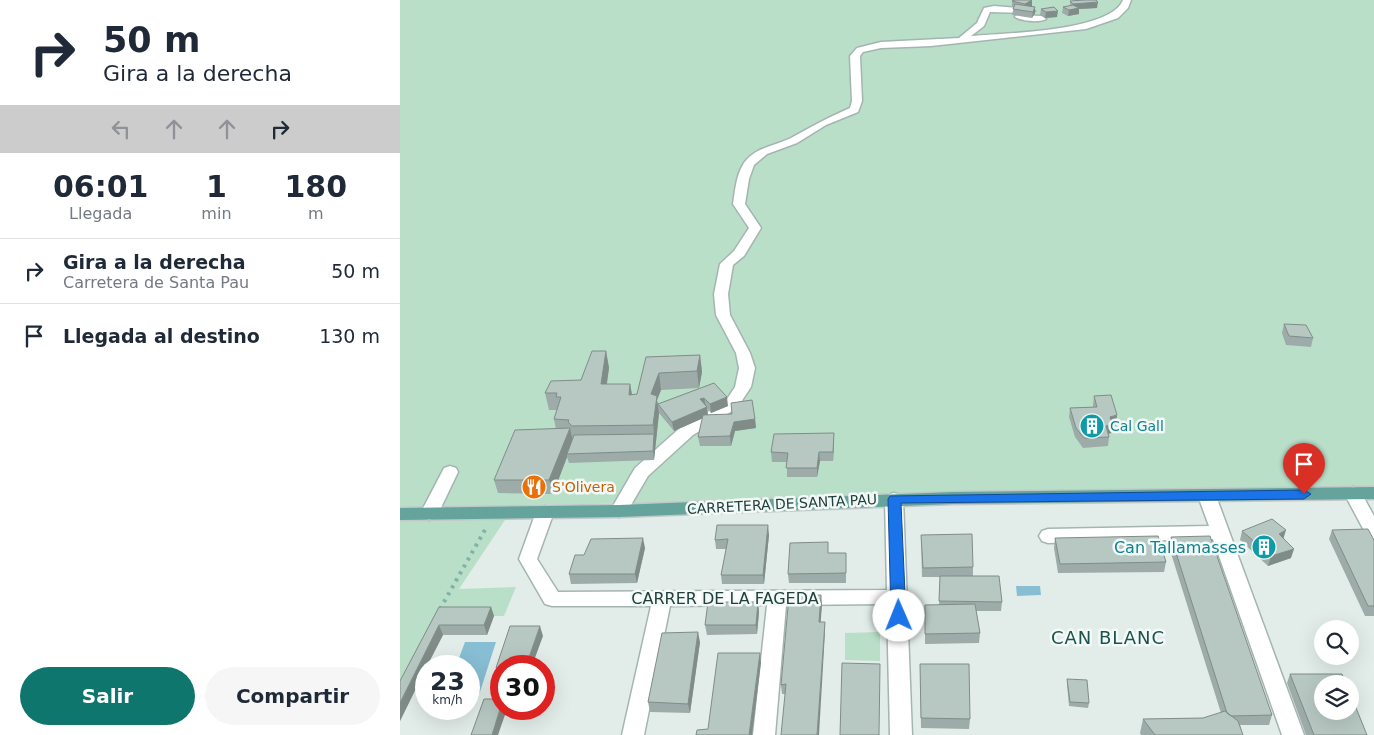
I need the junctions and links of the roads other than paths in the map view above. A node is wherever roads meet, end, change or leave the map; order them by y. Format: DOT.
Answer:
graph roads {
  1 [pos="1127,0"];
  2 [pos="1030,12"];
  3 [pos="985,17"];
  4 [pos="1042,19"];
  5 [pos="959,41"];
  6 [pos="450,472"];
  7 [pos="1353,493"];
  8 [pos="1374,493"];
  9 [pos="1207,496"];
  10 [pos="894,499"];
  11 [pos="619,511"];
  12 [pos="545,512"];
  13 [pos="400,514"];
  14 [pos="429,514"];
  15 [pos="1220,532"];
  16 [pos="1374,533"];
  17 [pos="1048,536"];
  18 [pos="898,597"];
  19 [pos="777,598"];
  20 [pos="662,599"];
  21 [pos="633,735"];
  22 [pos="764,735"];
  23 [pos="902,735"];
  24 [pos="1294,735"];
  1 -- 5 [label="street"];
  2 -- 3 [label="street"];
  3 -- 4 [label="street"];
  3 -- 5 [label="street"];
  5 -- 11 [label="street"];
  6 -- 14 [label="street"];
  7 -- 8 [label="main road, CARRETERA DE SANTA PAU"];
  7 -- 9 [label="main road, CARRETERA DE SANTA PAU"];
  7 -- 16 [label="street"];
  9 -- 10 [label="main road, CARRETERA DE SANTA PAU"];
  9 -- 15 [label="street"];
  10 -- 11 [label="main road, CARRETERA DE SANTA PAU"];
  10 -- 18 [label="street"];
  11 -- 12 [label="main road, CARRETERA DE SANTA PAU"];
  12 -- 14 [label="main road, CARRETERA DE SANTA PAU"];
  12 -- 20 [label="street, CARRER DE LA FAGEDA"];
  13 -- 14 [label="main road, CARRETERA DE SANTA PAU"];
  15 -- 17 [label="street"];
  15 -- 24 [label="street"];
  18 -- 19 [label="street, CARRER DE LA FAGEDA"];
  18 -- 23 [label="street"];
  19 -- 20 [label="street, CARRER DE LA FAGEDA"];
  19 -- 22 [label="street"];
  20 -- 21 [label="street"];
}
